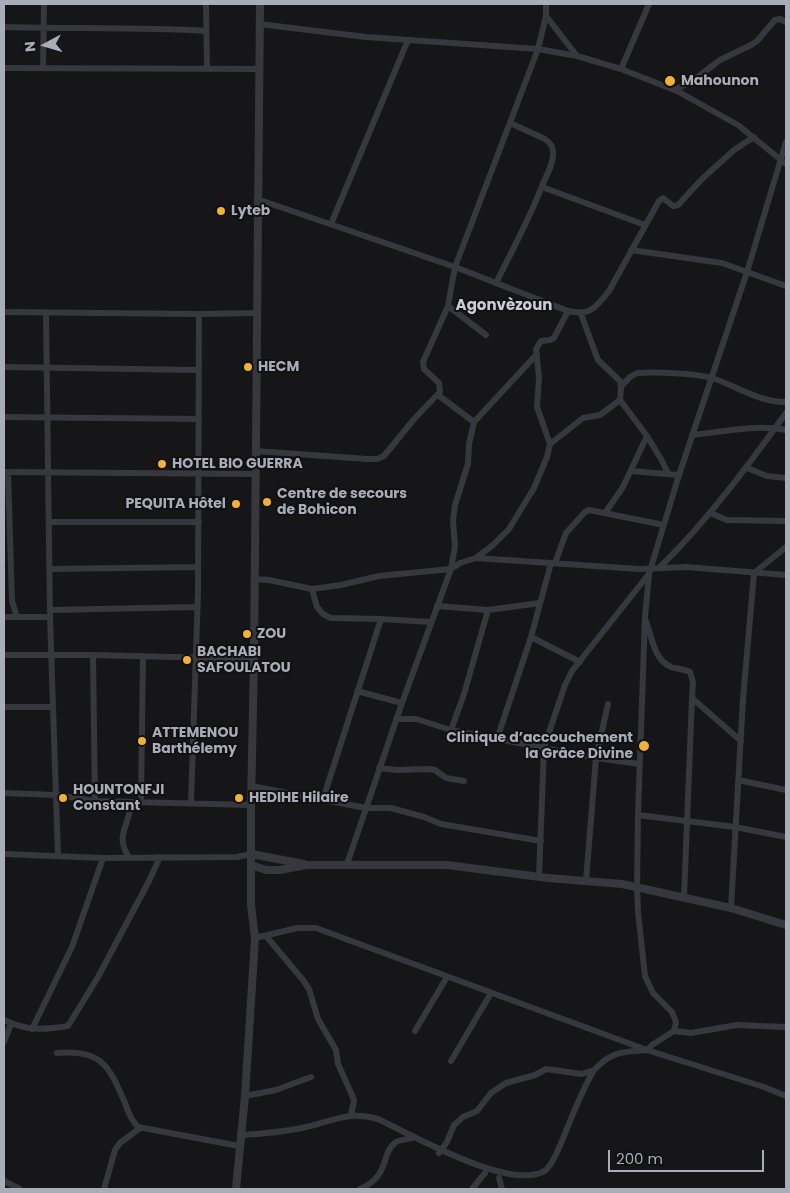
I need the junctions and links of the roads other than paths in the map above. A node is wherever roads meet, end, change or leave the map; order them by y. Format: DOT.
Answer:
graph roads {
  1 [pos="44,4"];
  2 [pos="206,4"];
  3 [pos="260,4"];
  4 [pos="546,4"];
  5 [pos="649,4"];
  6 [pos="546,16"];
  7 [pos="786,22"];
  8 [pos="260,24"];
  9 [pos="4,27"];
  10 [pos="43,28"];
  11 [pos="206,31"];
  12 [pos="408,40"];
  13 [pos="538,49"];
  14 [pos="577,56"];
  15 [pos="43,67"];
  16 [pos="4,68"];
  17 [pos="207,68"];
  18 [pos="258,69"];
  19 [pos="621,69"];
  20 [pos="675,90"];
  21 [pos="510,123"];
  22 [pos="754,137"];
  23 [pos="786,142"];
  24 [pos="780,159"];
  25 [pos="786,164"];
  26 [pos="542,187"];
  27 [pos="257,199"];
  28 [pos="331,224"];
  29 [pos="645,225"];
  30 [pos="631,250"];
  31 [pos="455,267"];
  32 [pos="747,272"];
  33 [pos="496,283"];
  34 [pos="786,286"];
  35 [pos="448,306"];
  36 [pos="568,311"];
  37 [pos="4,312"];
  38 [pos="46,313"];
  39 [pos="257,313"];
  40 [pos="199,314"];
  41 [pos="581,314"];
  42 [pos="486,335"];
  43 [pos="537,354"];
  44 [pos="4,367"];
  45 [pos="48,368"];
  46 [pos="198,370"];
  47 [pos="712,378"];
  48 [pos="621,388"];
  49 [pos="438,395"];
  50 [pos="620,400"];
  51 [pos="786,402"];
  52 [pos="786,413"];
  53 [pos="4,417"];
  54 [pos="46,417"];
  55 [pos="199,418"];
  56 [pos="474,422"];
  57 [pos="776,428"];
  58 [pos="786,430"];
  59 [pos="692,435"];
  60 [pos="647,436"];
  61 [pos="550,444"];
  62 [pos="256,451"];
  63 [pos="747,468"];
  64 [pos="631,471"];
  65 [pos="6,472"];
  66 [pos="47,472"];
  67 [pos="200,473"];
  68 [pos="668,473"];
  69 [pos="255,474"];
  70 [pos="679,475"];
  71 [pos="786,478"];
  72 [pos="605,513"];
  73 [pos="710,513"];
  74 [pos="786,521"];
  75 [pos="49,522"];
  76 [pos="199,522"];
  77 [pos="664,525"];
  78 [pos="786,547"];
  79 [pos="476,558"];
  80 [pos="553,563"];
  81 [pos="198,567"];
  82 [pos="660,567"];
  83 [pos="50,569"];
  84 [pos="451,569"];
  85 [pos="649,571"];
  86 [pos="754,573"];
  87 [pos="786,576"];
  88 [pos="254,579"];
  89 [pos="312,589"];
  90 [pos="540,603"];
  91 [pos="437,606"];
  92 [pos="198,607"];
  93 [pos="488,610"];
  94 [pos="50,613"];
  95 [pos="4,616"];
  96 [pos="17,617"];
  97 [pos="645,617"];
  98 [pos="381,618"];
  99 [pos="430,622"];
  100 [pos="531,637"];
  101 [pos="52,654"];
  102 [pos="4,655"];
  103 [pos="93,655"];
  104 [pos="143,656"];
  105 [pos="196,657"];
  106 [pos="254,659"];
  107 [pos="580,662"];
  108 [pos="357,691"];
  109 [pos="692,698"];
  110 [pos="402,702"];
  111 [pos="608,704"];
  112 [pos="4,707"];
  113 [pos="52,707"];
  114 [pos="396,719"];
  115 [pos="451,730"];
  116 [pos="497,738"];
  117 [pos="741,741"];
  118 [pos="544,747"];
  119 [pos="596,758"];
  120 [pos="640,764"];
  121 [pos="379,768"];
  122 [pos="738,780"];
  123 [pos="464,781"];
  124 [pos="251,786"];
  125 [pos="786,790"];
  126 [pos="4,794"];
  127 [pos="56,795"];
  128 [pos="323,799"];
  129 [pos="95,801"];
  130 [pos="131,802"];
  131 [pos="141,802"];
  132 [pos="191,803"];
  133 [pos="251,805"];
  134 [pos="366,808"];
  135 [pos="638,816"];
  136 [pos="688,821"];
  137 [pos="736,827"];
  138 [pos="786,837"];
  139 [pos="541,841"];
  140 [pos="4,854"];
  141 [pos="251,854"];
  142 [pos="58,856"];
  143 [pos="236,856"];
  144 [pos="129,857"];
  145 [pos="103,858"];
  146 [pos="160,858"];
  147 [pos="347,864"];
  148 [pos="251,865"];
  149 [pos="306,865"];
  150 [pos="539,877"];
  151 [pos="586,881"];
  152 [pos="637,886"];
  153 [pos="684,896"];
  154 [pos="731,908"];
  155 [pos="786,925"];
  156 [pos="266,936"];
  157 [pos="255,938"];
  158 [pos="447,977"];
  159 [pos="491,993"];
  160 [pos="4,1020"];
  161 [pos="11,1024"];
  162 [pos="784,1027"];
  163 [pos="32,1029"];
  164 [pos="416,1031"];
  165 [pos="674,1031"];
  166 [pos="4,1042"];
  167 [pos="647,1050"];
  168 [pos="57,1053"];
  169 [pos="450,1061"];
  170 [pos="594,1070"];
  171 [pos="311,1077"];
  172 [pos="245,1096"];
  173 [pos="786,1096"];
  174 [pos="351,1115"];
  175 [pos="140,1128"];
  176 [pos="240,1136"];
  177 [pos="412,1138"];
  178 [pos="239,1146"];
  179 [pos="439,1153"];
  180 [pos="485,1173"];
  181 [pos="499,1178"];
  182 [pos="4,1181"];
  183 [pos="12,1188"];
  184 [pos="20,1189"];
  185 [pos="104,1189"];
  186 [pos="236,1189"];
  187 [pos="360,1189"];
  188 [pos="472,1189"];
  189 [pos="502,1189"];
  1 -- 10 [label="street"];
  2 -- 11 [label="street"];
  3 -- 8 [label="street"];
  4 -- 6 [label="street"];
  5 -- 19 [label="street"];
  6 -- 13 [label="street"];
  6 -- 14 [label="street"];
  7 -- 20 [label="street"];
  8 -- 12 [label="street"];
  8 -- 18 [label="street"];
  9 -- 10 [label="street"];
  10 -- 11 [label="street"];
  10 -- 15 [label="street"];
  11 -- 17 [label="street"];
  12 -- 13 [label="street"];
  12 -- 28 [label="street"];
  13 -- 14 [label="street"];
  13 -- 21 [label="street"];
  14 -- 19 [label="street"];
  15 -- 16 [label="street"];
  15 -- 17 [label="street"];
  17 -- 18 [label="street"];
  18 -- 27 [label="street"];
  19 -- 20 [label="street"];
  20 -- 22 [label="street"];
  21 -- 26 [label="street"];
  21 -- 31 [label="street"];
  22 -- 24 [label="street"];
  22 -- 29 [label="street"];
  23 -- 24 [label="street"];
  24 -- 25 [label="street"];
  24 -- 32 [label="street"];
  26 -- 29 [label="street"];
  26 -- 33 [label="street"];
  27 -- 28 [label="street"];
  27 -- 39 [label="street"];
  28 -- 31 [label="street"];
  29 -- 30 [label="street"];
  30 -- 32 [label="street"];
  30 -- 41 [label="street"];
  31 -- 33 [label="street"];
  31 -- 35 [label="street"];
  32 -- 34 [label="street"];
  32 -- 47 [label="street"];
  33 -- 36 [label="street"];
  35 -- 42 [label="street"];
  35 -- 49 [label="street"];
  36 -- 41 [label="street"];
  36 -- 43 [label="street"];
  37 -- 38 [label="street"];
  38 -- 40 [label="street"];
  38 -- 45 [label="street"];
  39 -- 40 [label="street"];
  39 -- 62 [label="street"];
  40 -- 46 [label="street"];
  41 -- 48 [label="street"];
  43 -- 56 [label="street"];
  43 -- 61 [label="street"];
  44 -- 45 [label="street"];
  45 -- 46 [label="street"];
  45 -- 54 [label="street"];
  46 -- 55 [label="street"];
  47 -- 48 [label="street"];
  47 -- 51 [label="street"];
  47 -- 59 [label="street"];
  48 -- 50 [label="street"];
  49 -- 56 [label="street"];
  49 -- 62 [label="street"];
  50 -- 60 [label="street"];
  50 -- 61 [label="street"];
  52 -- 57 [label="street"];
  53 -- 54 [label="street"];
  54 -- 55 [label="street"];
  54 -- 66 [label="street"];
  55 -- 67 [label="street"];
  56 -- 84 [label="street"];
  57 -- 58 [label="street"];
  57 -- 59 [label="street"];
  57 -- 63 [label="street"];
  59 -- 70 [label="street"];
  60 -- 64 [label="street"];
  60 -- 68 [label="street"];
  61 -- 79 [label="street"];
  62 -- 69 [label="street"];
  63 -- 71 [label="street"];
  63 -- 73 [label="street"];
  64 -- 68 [label="street"];
  64 -- 72 [label="street"];
  65 -- 66 [label="street"];
  65 -- 96 [label="street"];
  66 -- 67 [label="street"];
  66 -- 75 [label="street"];
  67 -- 69 [label="street"];
  67 -- 76 [label="street"];
  68 -- 70 [label="street"];
  69 -- 88 [label="street"];
  70 -- 77 [label="street"];
  72 -- 77 [label="street"];
  72 -- 80 [label="street"];
  73 -- 74 [label="street"];
  73 -- 82 [label="street"];
  75 -- 76 [label="street"];
  75 -- 83 [label="street"];
  76 -- 81 [label="street"];
  77 -- 85 [label="street"];
  78 -- 86 [label="street"];
  79 -- 80 [label="street"];
  79 -- 84 [label="street"];
  80 -- 85 [label="street"];
  80 -- 90 [label="street"];
  81 -- 83 [label="street"];
  81 -- 92 [label="street"];
  82 -- 85 [label="street"];
  82 -- 86 [label="street"];
  83 -- 94 [label="street"];
  84 -- 89 [label="street"];
  84 -- 91 [label="street"];
  85 -- 97 [label="street"];
  85 -- 107 [label="street"];
  86 -- 87 [label="street"];
  86 -- 117 [label="street"];
  88 -- 89 [label="street"];
  88 -- 106 [label="street"];
  89 -- 98 [label="street"];
  90 -- 93 [label="street"];
  90 -- 100 [label="street"];
  91 -- 93 [label="street"];
  91 -- 99 [label="street"];
  92 -- 94 [label="street"];
  92 -- 105 [label="street"];
  93 -- 115 [label="street"];
  94 -- 96 [label="street"];
  94 -- 101 [label="street"];
  95 -- 96 [label="street"];
  97 -- 109 [label="street"];
  97 -- 120 [label="street"];
  98 -- 99 [label="street"];
  98 -- 108 [label="street"];
  99 -- 110 [label="street"];
  100 -- 107 [label="street"];
  100 -- 116 [label="street"];
  101 -- 102 [label="street"];
  101 -- 103 [label="street"];
  101 -- 113 [label="street"];
  103 -- 104 [label="street"];
  103 -- 129 [label="street"];
  104 -- 105 [label="street"];
  104 -- 131 [label="street"];
  105 -- 106 [label="street"];
  105 -- 132 [label="street"];
  106 -- 124 [label="street"];
  107 -- 118 [label="street"];
  108 -- 110 [label="street"];
  108 -- 128 [label="street"];
  109 -- 117 [label="street"];
  109 -- 136 [label="street"];
  110 -- 114 [label="street"];
  111 -- 119 [label="street"];
  112 -- 113 [label="street"];
  113 -- 127 [label="street"];
  114 -- 115 [label="street"];
  114 -- 121 [label="street"];
  115 -- 116 [label="street"];
  116 -- 118 [label="street"];
  117 -- 122 [label="street"];
  118 -- 119 [label="street"];
  118 -- 139 [label="street"];
  119 -- 120 [label="street"];
  119 -- 151 [label="street"];
  120 -- 135 [label="street"];
  121 -- 123 [label="street"];
  121 -- 134 [label="street"];
  122 -- 125 [label="street"];
  122 -- 137 [label="street"];
  124 -- 128 [label="street"];
  124 -- 133 [label="street"];
  126 -- 127 [label="street"];
  127 -- 129 [label="street"];
  127 -- 142 [label="street"];
  128 -- 134 [label="street"];
  129 -- 130 [label="street"];
  130 -- 131 [label="street"];
  130 -- 144 [label="street"];
  131 -- 132 [label="street"];
  132 -- 133 [label="street"];
  133 -- 141 [label="street"];
  134 -- 139 [label="street"];
  134 -- 147 [label="street"];
  135 -- 136 [label="street"];
  135 -- 152 [label="street"];
  136 -- 137 [label="street"];
  136 -- 153 [label="street"];
  137 -- 138 [label="street"];
  137 -- 154 [label="street"];
  139 -- 150 [label="street"];
  140 -- 142 [label="street"];
  141 -- 143 [label="street"];
  141 -- 148 [label="street"];
  141 -- 149 [label="street"];
  142 -- 145 [label="street"];
  143 -- 146 [label="street"];
  143 -- 148 [label="street"];
  144 -- 145 [label="street"];
  144 -- 146 [label="street"];
  145 -- 163 [label="street"];
  146 -- 163 [label="street"];
  147 -- 149 [label="street"];
  147 -- 150 [label="street"];
  148 -- 149 [label="street"];
  148 -- 157 [label="street"];
  150 -- 151 [label="street"];
  151 -- 152 [label="street"];
  152 -- 153 [label="street"];
  152 -- 165 [label="street"];
  153 -- 154 [label="street"];
  154 -- 155 [label="street"];
  156 -- 157 [label="street"];
  156 -- 158 [label="street"];
  156 -- 174 [label="street"];
  157 -- 172 [label="street"];
  158 -- 159 [label="street"];
  158 -- 164 [label="street"];
  159 -- 167 [label="street"];
  159 -- 169 [label="street"];
  160 -- 161 [label="street"];
  161 -- 163 [label="street"];
  161 -- 166 [label="street"];
  162 -- 165 [label="street"];
  165 -- 167 [label="street"];
  167 -- 170 [label="street"];
  167 -- 173 [label="street"];
  168 -- 175 [label="street"];
  170 -- 179 [label="street"];
  170 -- 181 [label="street"];
  171 -- 172 [label="street"];
  172 -- 176 [label="street"];
  174 -- 176 [label="street"];
  174 -- 177 [label="street"];
  175 -- 178 [label="street"];
  175 -- 185 [label="street"];
  176 -- 178 [label="street"];
  177 -- 179 [label="street"];
  177 -- 187 [label="street"];
  178 -- 186 [label="street"];
  179 -- 180 [label="street"];
  180 -- 181 [label="street"];
  180 -- 188 [label="street"];
  181 -- 189 [label="street"];
  182 -- 183 [label="street"];
  183 -- 184 [label="street"];
}
